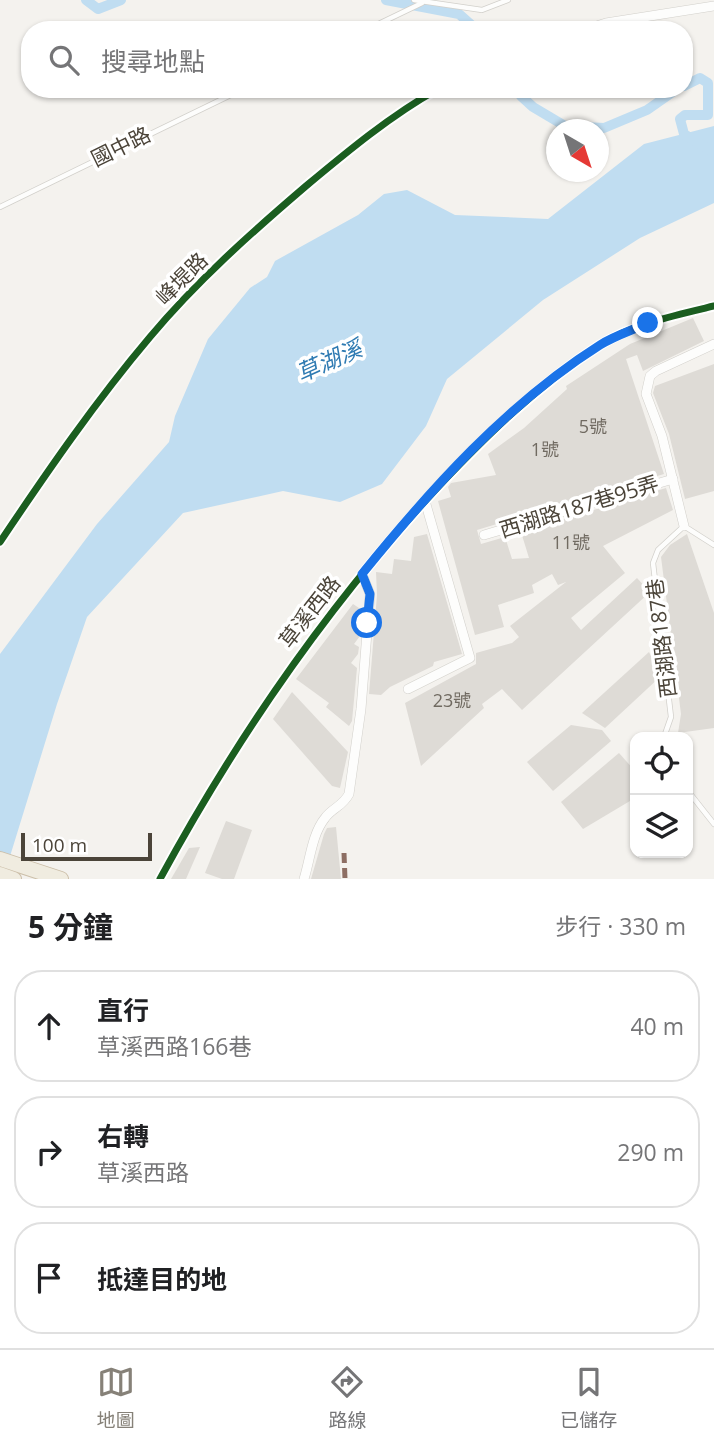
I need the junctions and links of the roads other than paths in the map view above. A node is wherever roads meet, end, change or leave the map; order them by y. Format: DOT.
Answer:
graph roads {
  1 [pos="414,0"];
  2 [pos="508,0"];
  3 [pos="422,3"];
  4 [pos="714,6"];
  5 [pos="384,21"];
  6 [pos="619,21"];
  7 [pos="224,98"];
  8 [pos="423,98"];
  9 [pos="0,206"];
  10 [pos="714,306"];
  11 [pos="714,344"];
  12 [pos="673,479"];
  13 [pos="425,501"];
  14 [pos="684,526"];
  15 [pos="484,535"];
  16 [pos="0,542"];
  17 [pos="714,545"];
  18 [pos="362,574"];
  19 [pos="408,689"];
  20 [pos="666,732"];
  21 [pos="691,795"];
  22 [pos="714,824"];
  23 [pos="0,859"];
  24 [pos="0,874"];
  25 [pos="14,879"];
  26 [pos="61,879"];
  27 [pos="160,879"];
  28 [pos="304,879"];
  1 -- 3 [label="lane"];
  2 -- 3 [label="lane"];
  3 -- 5 [label="lane"];
  4 -- 6 [label="street"];
  7 -- 9 [label="lane, 國中路"];
  8 -- 16 [label="street, 峰堤路"];
  10 -- 13 [label="street, 草溪西路"];
  11 -- 12 [label="street"];
  12 -- 14 [label="street"];
  12 -- 15 [label="street, 西湖路187巷95弄"];
  13 -- 18 [label="street, 草溪西路"];
  13 -- 19 [label="street"];
  14 -- 17 [label="lane"];
  14 -- 20 [label="lane, 西湖路187巷"];
  18 -- 27 [label="street, 草溪西路"];
  18 -- 28 [label="street"];
  21 -- 22 [label="lane"];
  23 -- 26 [label="highway"];
  24 -- 25 [label="highway"];
}
